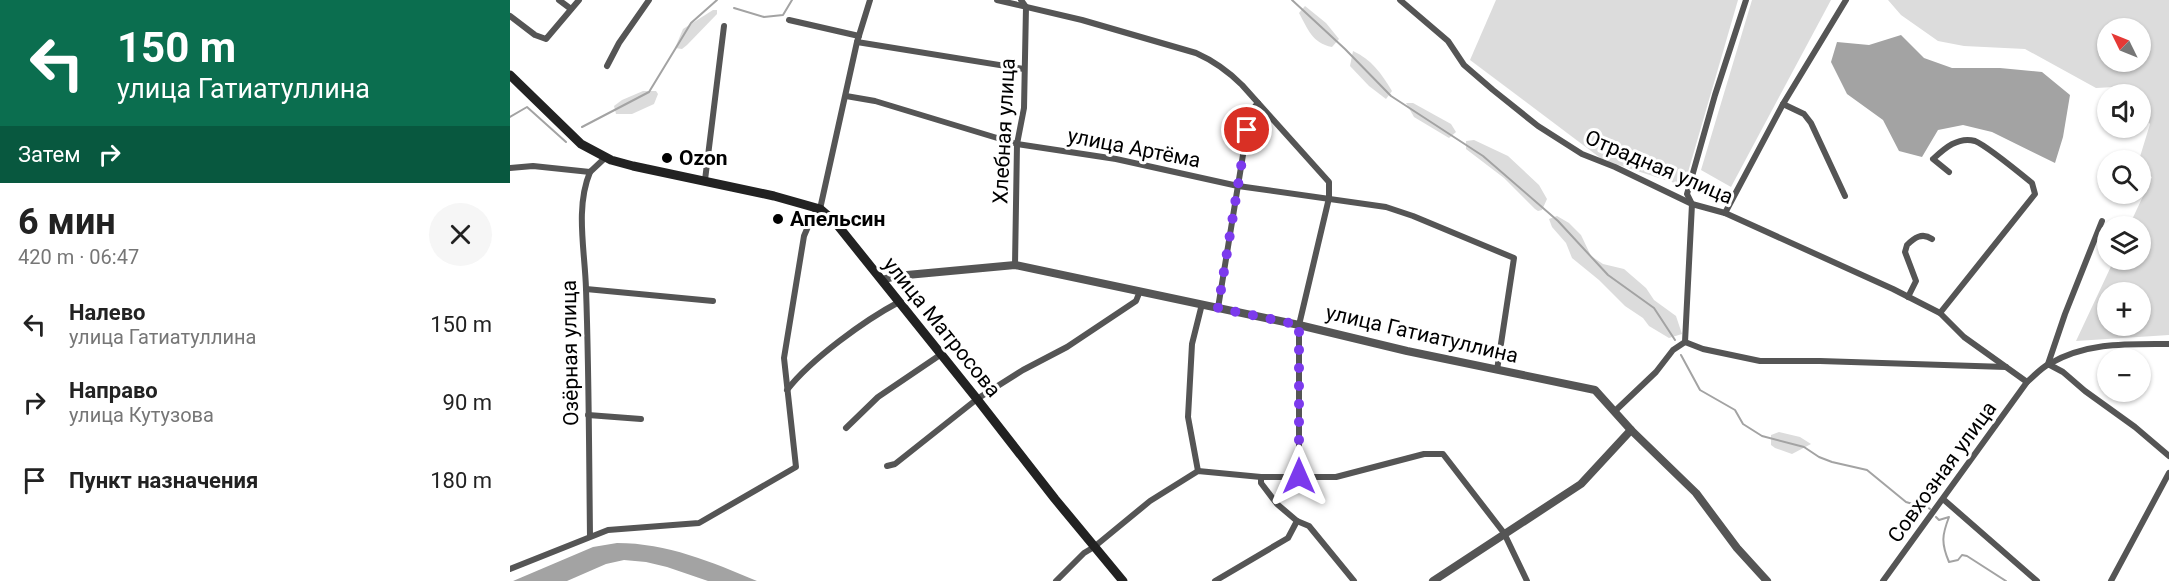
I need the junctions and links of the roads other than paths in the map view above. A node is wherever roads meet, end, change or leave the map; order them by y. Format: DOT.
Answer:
graph roads {
  1 [pos="559,0"];
  2 [pos="579,0"];
  3 [pos="649,0"];
  4 [pos="870,0"];
  5 [pos="997,0"];
  6 [pos="1021,0"];
  7 [pos="1400,0"];
  8 [pos="1746,0"];
  9 [pos="1846,0"];
  10 [pos="1026,8"];
  11 [pos="572,9"];
  12 [pos="510,16"];
  13 [pos="789,20"];
  14 [pos="724,26"];
  15 [pos="858,39"];
  16 [pos="607,66"];
  17 [pos="1024,69"];
  18 [pos="510,75"];
  19 [pos="846,96"];
  20 [pos="1258,103"];
  21 [pos="1783,104"];
  22 [pos="1017,144"];
  23 [pos="608,158"];
  24 [pos="510,168"];
  25 [pos="590,171"];
  26 [pos="1949,172"];
  27 [pos="705,180"];
  28 [pos="1238,186"];
  29 [pos="1845,196"];
  30 [pos="1329,198"];
  31 [pos="1692,204"];
  32 [pos="820,209"];
  33 [pos="1725,213"];
  34 [pos="2097,234"];
  35 [pos="1932,239"];
  36 [pos="1015,265"];
  37 [pos="882,280"];
  38 [pos="586,289"];
  39 [pos="1140,291"];
  40 [pos="1908,297"];
  41 [pos="713,301"];
  42 [pos="899,302"];
  43 [pos="1202,304"];
  44 [pos="1218,308"];
  45 [pos="1940,313"];
  46 [pos="1299,325"];
  47 [pos="1685,342"];
  48 [pos="2169,344"];
  49 [pos="940,355"];
  50 [pos="2048,364"];
  51 [pos="2006,368"];
  52 [pos="1497,370"];
  53 [pos="2027,382"];
  54 [pos="787,391"];
  55 [pos="977,399"];
  56 [pos="1615,411"];
  57 [pos="588,415"];
  58 [pos="641,419"];
  59 [pos="846,428"];
  60 [pos="1631,430"];
  61 [pos="2169,456"];
  62 [pos="887,466"];
  63 [pos="1198,471"];
  64 [pos="2169,473"];
  65 [pos="1299,476"];
  66 [pos="1261,477"];
  67 [pos="1943,499"];
  68 [pos="1297,521"];
  69 [pos="1504,532"];
  70 [pos="590,536"];
  71 [pos="1095,547"];
  72 [pos="510,569"];
  73 [pos="1056,581"];
  74 [pos="1123,581"];
  75 [pos="1215,581"];
  76 [pos="1354,581"];
  77 [pos="1433,581"];
  78 [pos="1527,581"];
  79 [pos="1767,581"];
  80 [pos="1883,581"];
  81 [pos="2037,581"];
  82 [pos="2111,581"];
  1 -- 11 [label="street"];
  2 -- 11 [label="street"];
  3 -- 16 [label="street"];
  4 -- 15 [label="street"];
  5 -- 10 [label="street"];
  6 -- 10 [label="street"];
  7 -- 31 [label="street, Отрадная улица"];
  8 -- 31 [label="street"];
  9 -- 21 [label="street"];
  10 -- 17 [label="street, Хлебная улица"];
  10 -- 20 [label="street"];
  11 -- 12 [label="street"];
  13 -- 15 [label="street"];
  14 -- 27 [label="street"];
  15 -- 17 [label="street"];
  15 -- 19 [label="street"];
  17 -- 22 [label="street, Хлебная улица"];
  18 -- 23 [label="main road, улица Матросова"];
  19 -- 22 [label="street, улица Артёма"];
  19 -- 32 [label="street"];
  20 -- 28 [label="street"];
  20 -- 30 [label="street"];
  21 -- 29 [label="street"];
  21 -- 33 [label="street"];
  22 -- 28 [label="street, улица Артёма"];
  22 -- 36 [label="street, Хлебная улица"];
  23 -- 25 [label="street"];
  23 -- 27 [label="main road, улица Матросова"];
  24 -- 25 [label="street"];
  25 -- 38 [label="street, Озёрная улица"];
  26 -- 45 [label="street"];
  27 -- 32 [label="main road, улица Матросова"];
  28 -- 30 [label="street, улица Артёма"];
  28 -- 44 [label="street"];
  30 -- 46 [label="street"];
  30 -- 52 [label="street, улица Артёма"];
  31 -- 33 [label="street, Отрадная улица"];
  31 -- 47 [label="street"];
  32 -- 37 [label="main road, улица Матросова"];
  32 -- 54 [label="street"];
  33 -- 40 [label="street, Отрадная улица"];
  34 -- 50 [label="street"];
  35 -- 40 [label="street"];
  36 -- 37 [label="street, улица Гатиатуллина"];
  36 -- 39 [label="street, улица Гатиатуллина"];
  37 -- 42 [label="main road, улица Матросова"];
  38 -- 41 [label="street"];
  38 -- 57 [label="street, Озёрная улица"];
  39 -- 43 [label="street, улица Гатиатуллина"];
  39 -- 55 [label="street"];
  40 -- 45 [label="street, Отрадная улица"];
  42 -- 49 [label="main road, улица Матросова"];
  42 -- 54 [label="street"];
  43 -- 44 [label="street, улица Гатиатуллина"];
  43 -- 63 [label="street"];
  44 -- 46 [label="street, улица Гатиатуллина"];
  45 -- 51 [label="street, Отрадная улица"];
  46 -- 52 [label="street, улица Гатиатуллина"];
  46 -- 65 [label="street"];
  47 -- 51 [label="street"];
  47 -- 56 [label="street"];
  48 -- 50 [label="street"];
  49 -- 55 [label="main road, улица Матросова"];
  49 -- 59 [label="street"];
  50 -- 53 [label="street, Совхозная улица"];
  50 -- 61 [label="street"];
  51 -- 53 [label="street, Отрадная улица"];
  52 -- 56 [label="street, улица Гатиатуллина"];
  53 -- 67 [label="street, Совхозная улица"];
  54 -- 70 [label="street"];
  55 -- 62 [label="street"];
  55 -- 71 [label="main road, улица Матросова"];
  56 -- 60 [label="street, улица Гатиатуллина"];
  57 -- 58 [label="street"];
  57 -- 70 [label="street, Озёрная улица"];
  60 -- 69 [label="street"];
  60 -- 79 [label="street, улица Гатиатуллина"];
  63 -- 66 [label="street"];
  63 -- 71 [label="street"];
  64 -- 82 [label="street"];
  65 -- 66 [label="street"];
  65 -- 69 [label="street"];
  66 -- 68 [label="street"];
  67 -- 80 [label="street, Совхозная улица"];
  67 -- 81 [label="street"];
  68 -- 75 [label="street"];
  68 -- 76 [label="street"];
  69 -- 77 [label="street"];
  69 -- 78 [label="street"];
  70 -- 72 [label="street"];
  71 -- 73 [label="street"];
  71 -- 74 [label="main road, улица Матросова"];
}
